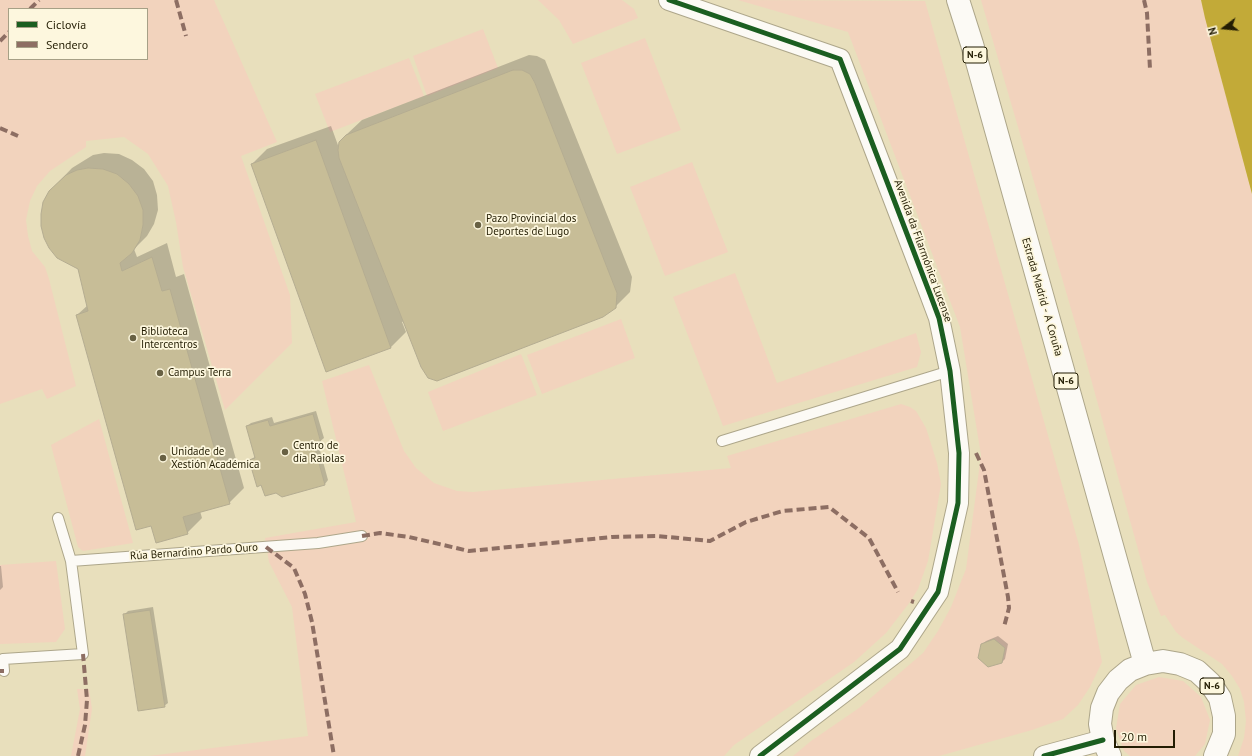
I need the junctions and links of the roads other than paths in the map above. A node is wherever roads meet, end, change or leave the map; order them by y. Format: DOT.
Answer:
graph roads {
  1 [pos="670,0"];
  2 [pos="958,0"];
  3 [pos="950,371"];
  4 [pos="722,441"];
  5 [pos="58,518"];
  6 [pos="362,536"];
  7 [pos="70,562"];
  8 [pos="1145,664"];
  9 [pos="4,671"];
  10 [pos="786,736"];
  11 [pos="1106,748"];
  12 [pos="760,756"];
  13 [pos="774,756"];
  14 [pos="1044,756"];
  15 [pos="1215,756"];
  1 -- 3 [label="street, Avenida da Filarmónica Lucense"];
  2 -- 8 [label="highway, Estrada Madrid - A Coruña / N-6"];
  3 -- 4 [label="lane"];
  3 -- 10 [label="street, Avenida da Filarmónica Lucense"];
  5 -- 7 [label="lane"];
  6 -- 7 [label="lane, Rúa Bernardino Pardo Ouro"];
  7 -- 9 [label="lane"];
  8 -- 11 [label="highway, N-6"];
  8 -- 15 [label="highway, N-6"];
  10 -- 12 [label="street, Avenida da Filarmónica Lucense"];
  10 -- 13 [label="street, Avenida da Filarmónica Lucense"];
  11 -- 14 [label="street"];
}
